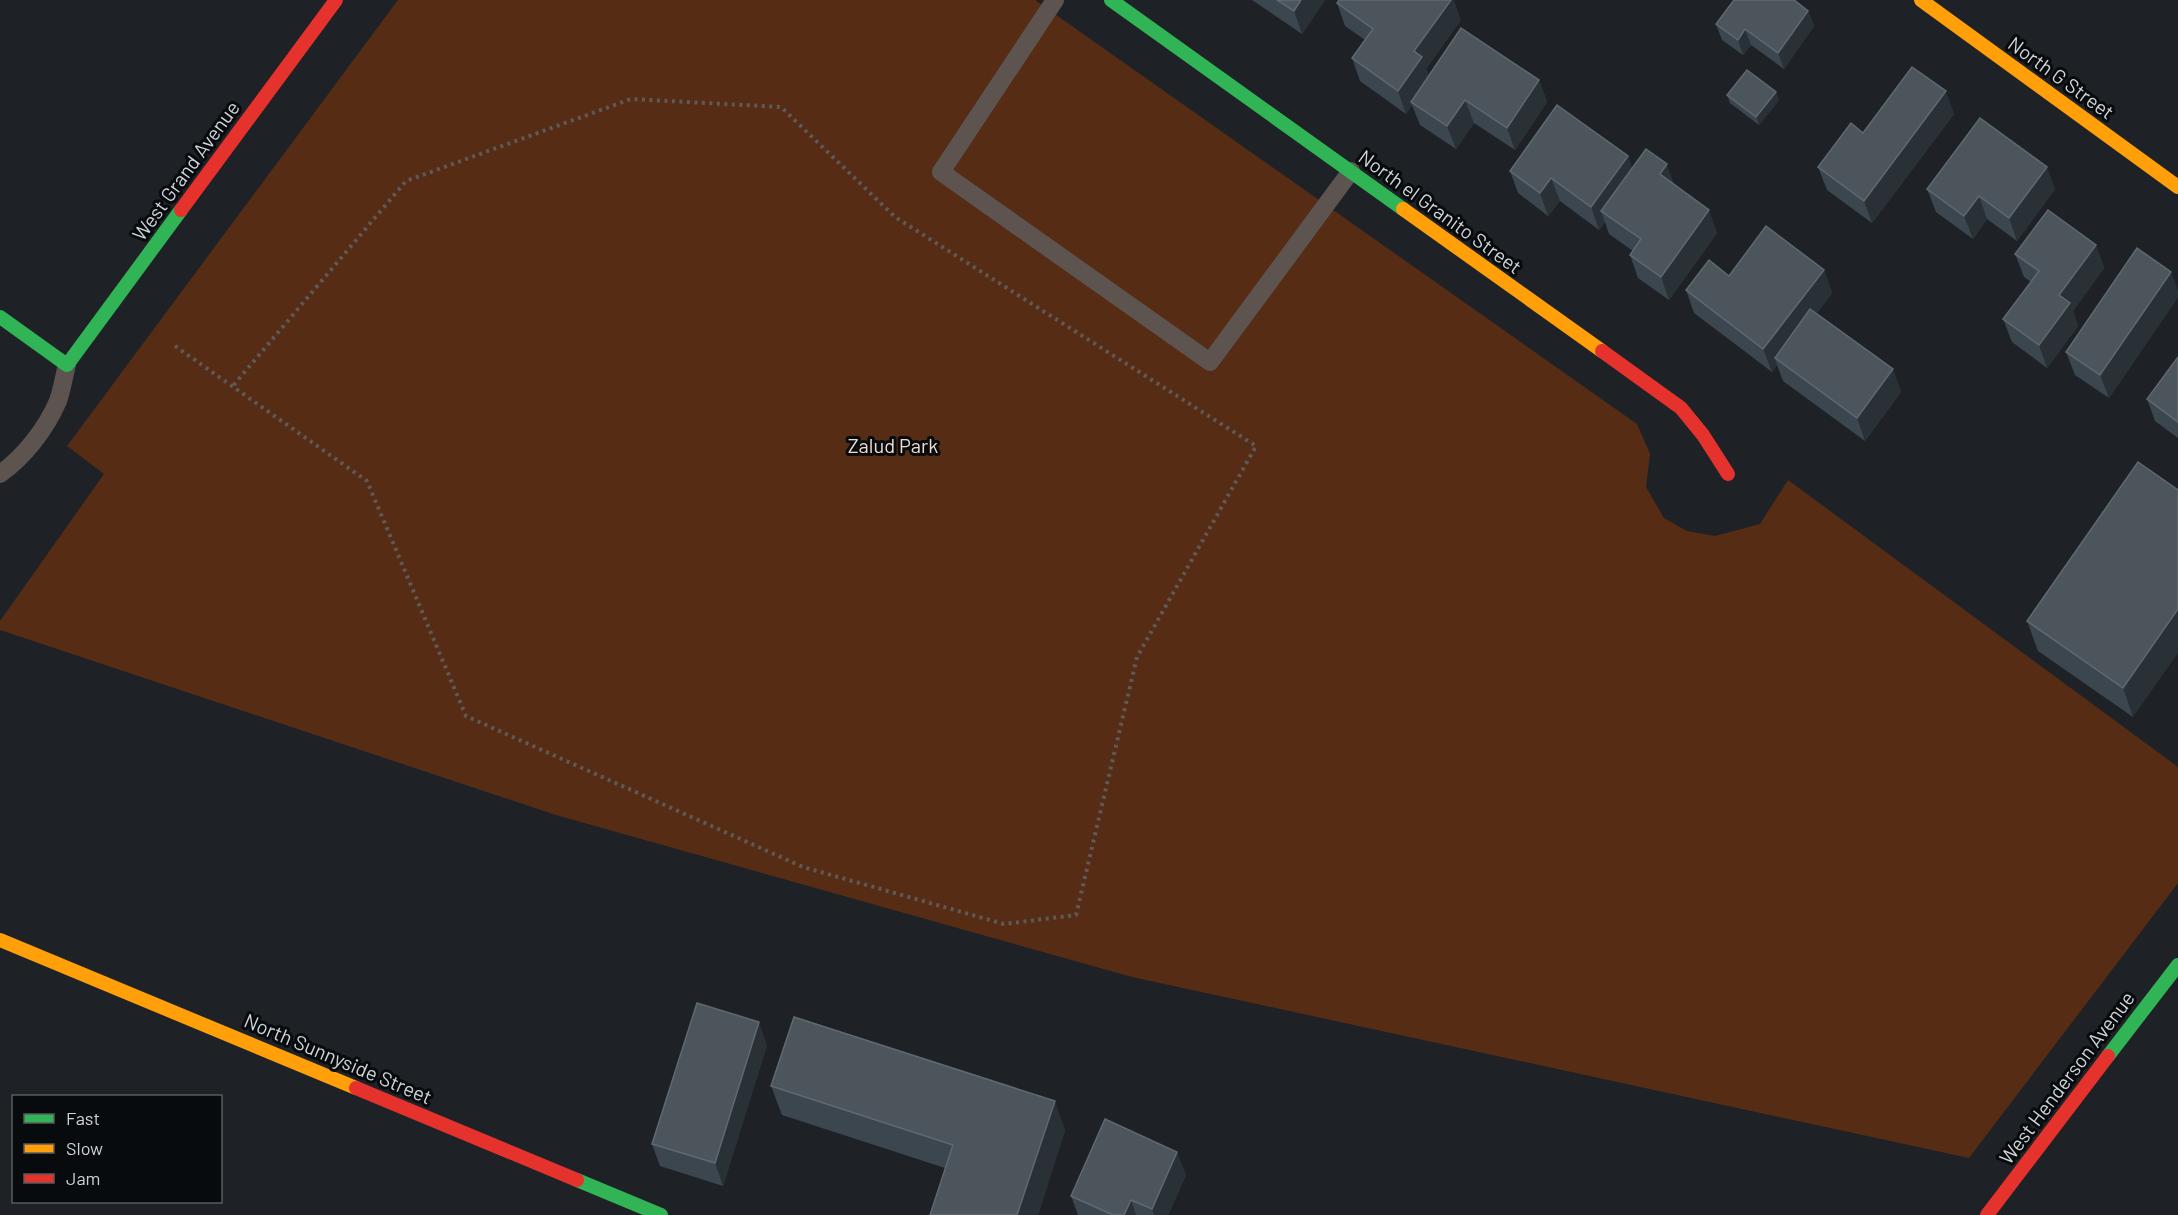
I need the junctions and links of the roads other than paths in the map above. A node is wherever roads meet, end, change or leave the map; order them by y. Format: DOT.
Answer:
graph roads {
  1 [pos="336,0"];
  2 [pos="1055,0"];
  3 [pos="1111,0"];
  4 [pos="1921,0"];
  5 [pos="1351,171"];
  6 [pos="2178,187"];
  7 [pos="0,317"];
  8 [pos="67,365"];
  9 [pos="0,474"];
  10 [pos="1728,474"];
  11 [pos="0,939"];
  12 [pos="2178,964"];
  13 [pos="662,1215"];
  14 [pos="1987,1215"];
  1 -- 8 [label="street, West Grand Avenue"];
  2 -- 5 [label="lane"];
  3 -- 5 [label="street, North el Granito Street"];
  4 -- 6 [label="street, North G Street"];
  5 -- 10 [label="street, North el Granito Street"];
  7 -- 8 [label="street"];
  8 -- 9 [label="lane"];
  11 -- 13 [label="street, North Sunnyside Street"];
  12 -- 14 [label="street, West Henderson Avenue"];
}
